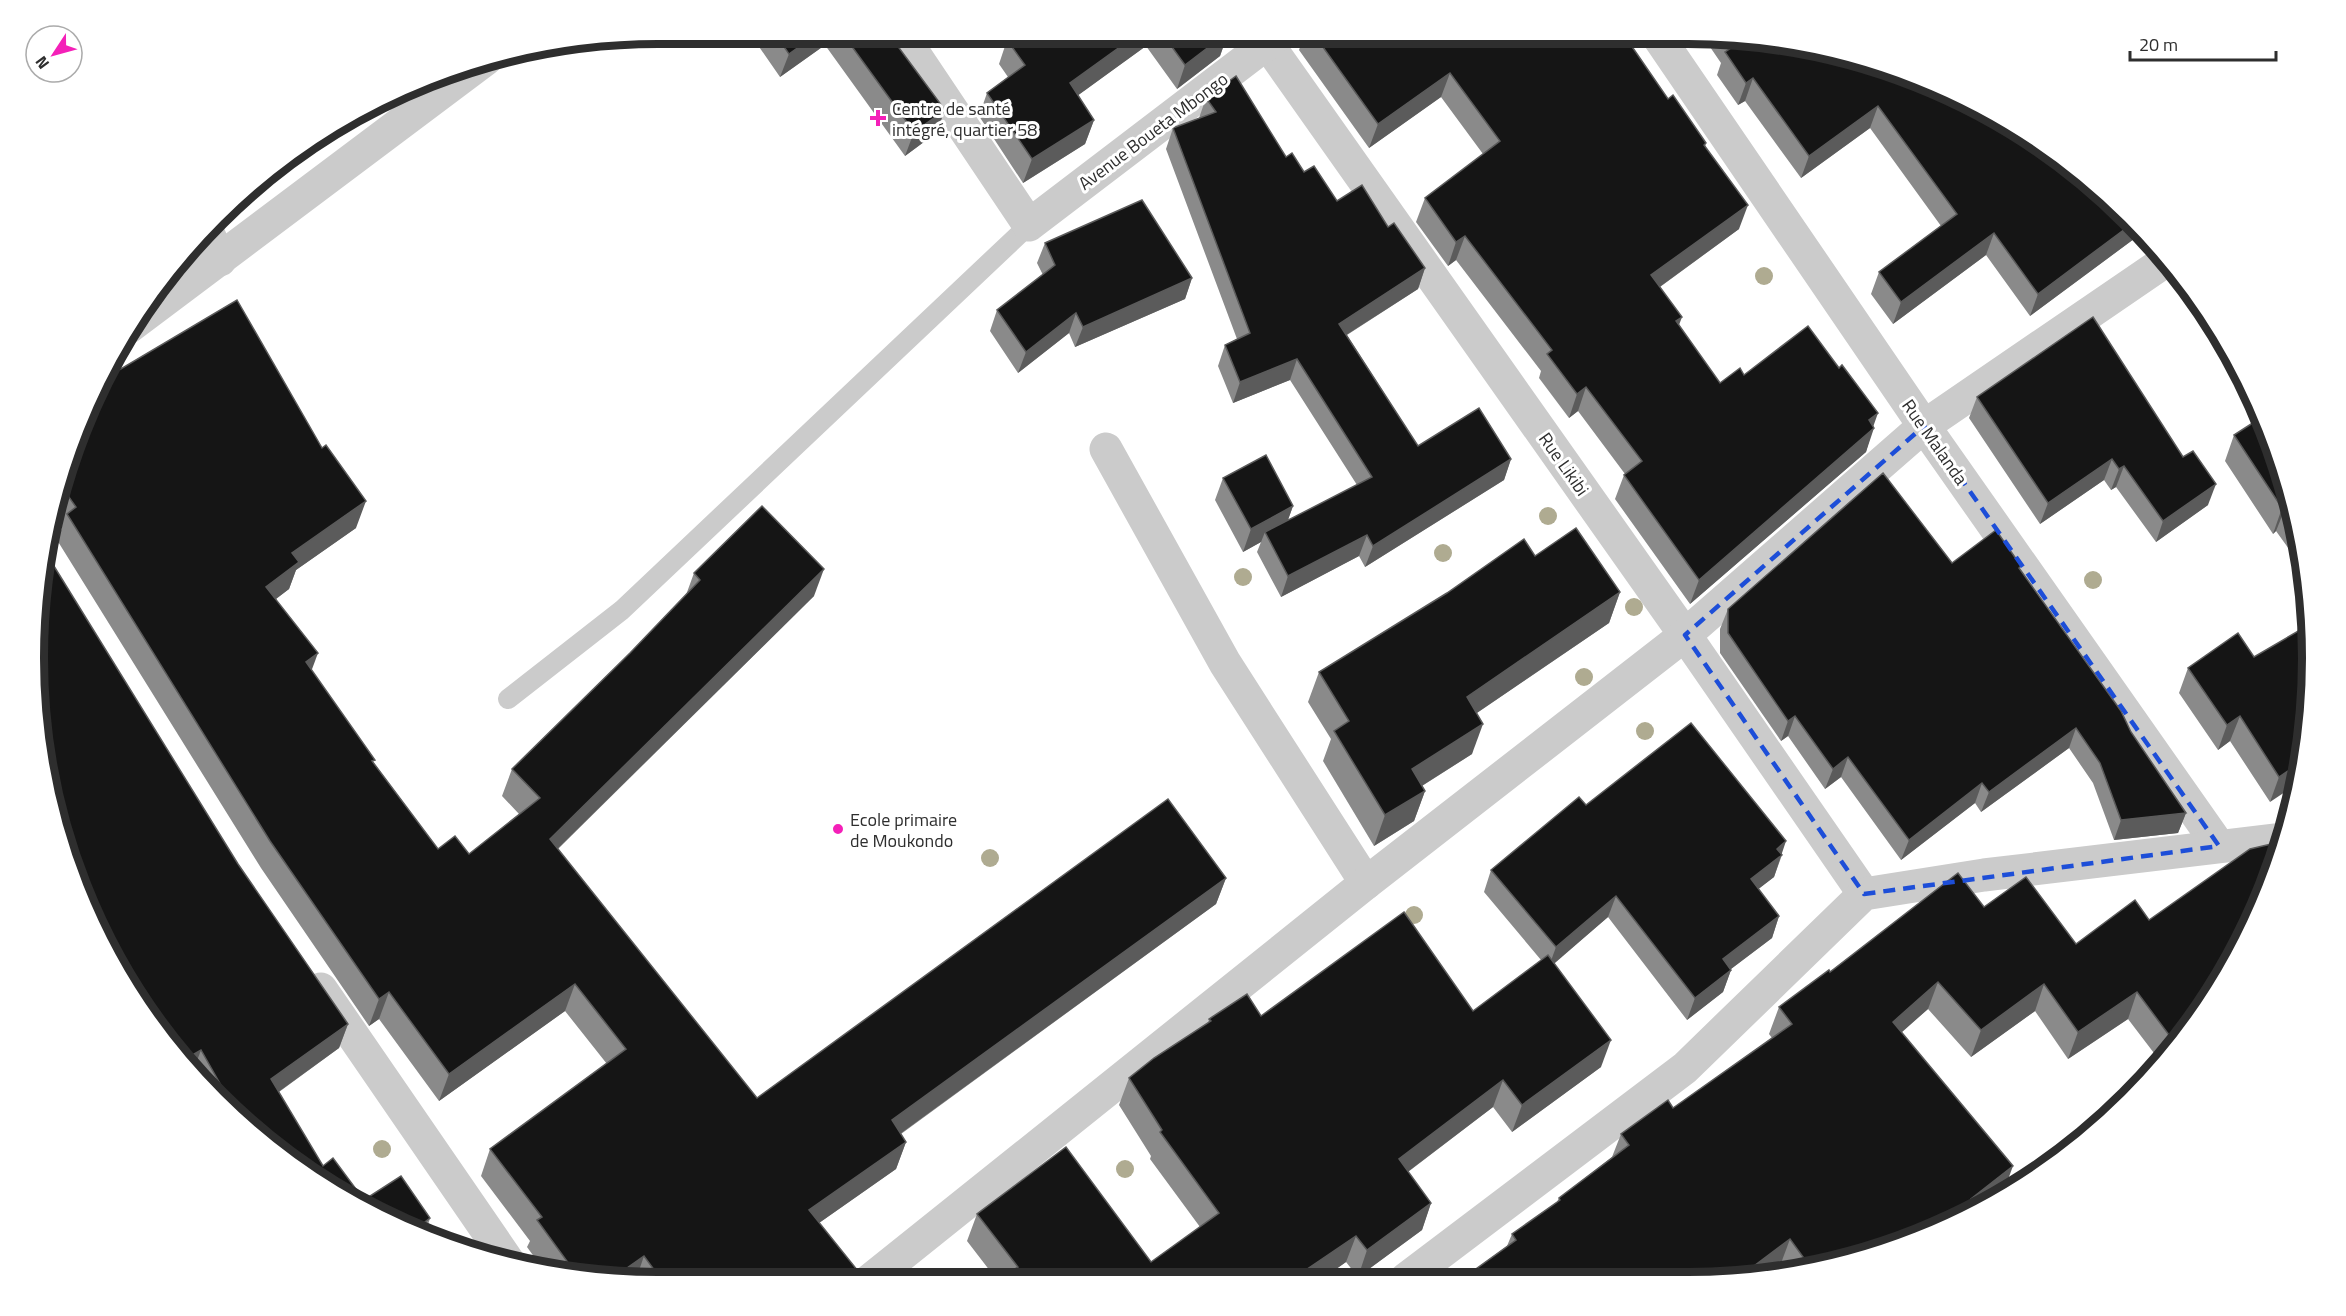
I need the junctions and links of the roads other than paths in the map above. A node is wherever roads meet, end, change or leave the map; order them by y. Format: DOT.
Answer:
graph roads {
  1 [pos="908,44"];
  2 [pos="1260,44"];
  3 [pos="1272,44"];
  4 [pos="1664,44"];
  5 [pos="442,83"];
  6 [pos="1029,225"];
  7 [pos="210,237"];
  8 [pos="220,260"];
  9 [pos="2160,265"];
  10 [pos="152,310"];
  11 [pos="1924,426"];
  12 [pos="1106,448"];
  13 [pos="1685,635"];
  14 [pos="508,699"];
  15 [pos="2275,840"];
  16 [pos="2219,846"];
  17 [pos="1366,884"];
  18 [pos="1864,894"];
  19 [pos="305,965"];
  20 [pos="502,1253"];
  21 [pos="880,1272"];
  22 [pos="1415,1272"];
  1 -- 6 [label="street"];
  2 -- 6 [label="street, Avenue Boueta Mbongo"];
  3 -- 13 [label="street, Rue Likibi"];
  4 -- 11 [label="street, Rue Malanda"];
  5 -- 8 [label="street"];
  6 -- 14 [label="lane"];
  7 -- 8 [label="street"];
  8 -- 10 [label="street"];
  9 -- 11 [label="street"];
  11 -- 13 [label="street"];
  11 -- 16 [label="street, Rue Malanda"];
  12 -- 17 [label="street"];
  13 -- 17 [label="street"];
  13 -- 18 [label="street, Rue Likibi"];
  15 -- 16 [label="street"];
  16 -- 18 [label="street"];
  17 -- 21 [label="street"];
  18 -- 22 [label="street"];
  19 -- 20 [label="street"];
}
